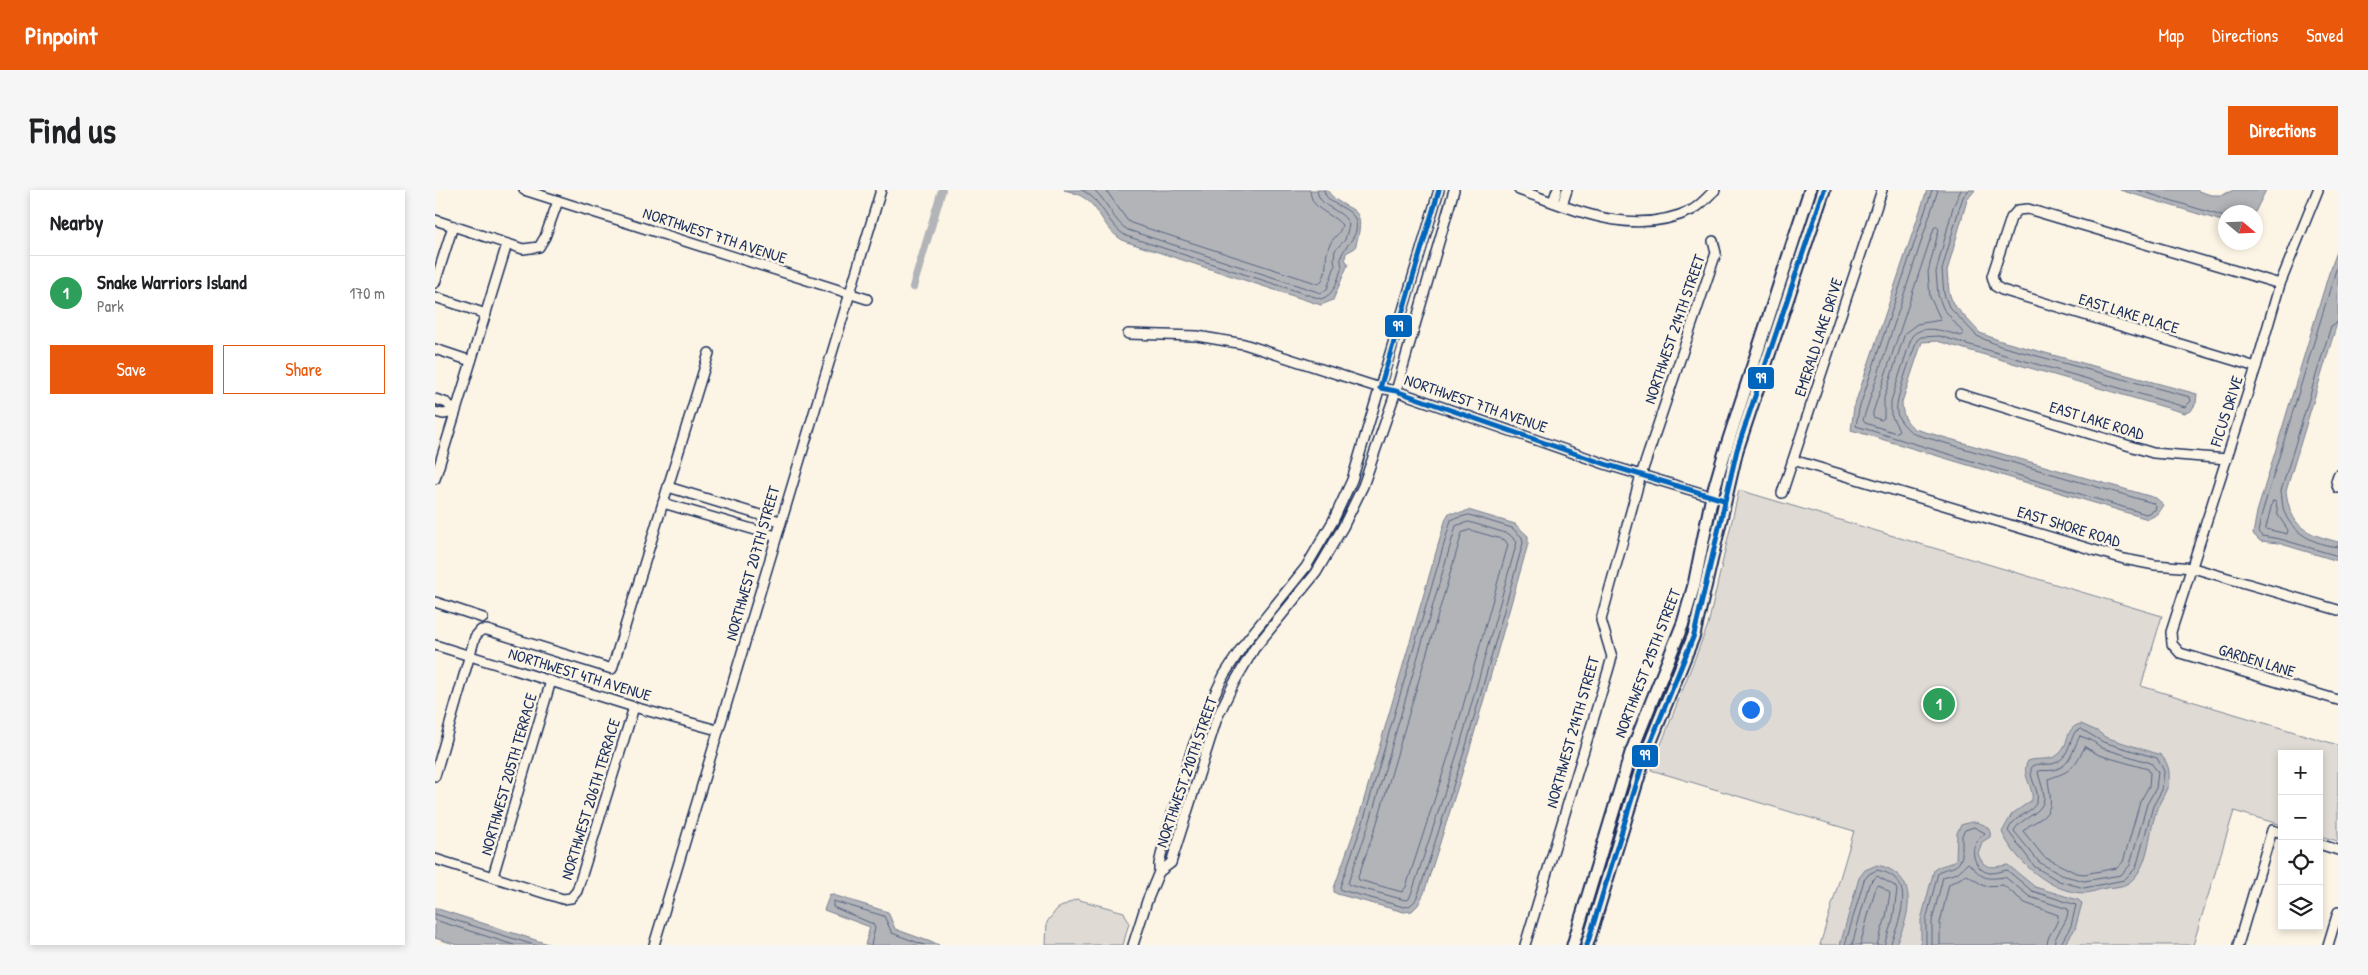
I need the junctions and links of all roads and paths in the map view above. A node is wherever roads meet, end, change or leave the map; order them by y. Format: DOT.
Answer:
graph roads {
  1 [pos="524,190"];
  2 [pos="881,190"];
  3 [pos="1439,190"];
  4 [pos="1454,190"];
  5 [pos="1519,190"];
  6 [pos="1557,190"];
  7 [pos="1567,190"];
  8 [pos="1715,190"];
  9 [pos="1810,190"];
  10 [pos="1824,190"];
  11 [pos="1882,190"];
  12 [pos="2318,190"];
  13 [pos="558,201"];
  14 [pos="1558,203"];
  15 [pos="435,220"];
  16 [pos="453,226"];
  17 [pos="1713,241"];
  18 [pos="507,244"];
  19 [pos="435,283"];
  20 [pos="2280,284"];
  21 [pos="850,293"];
  22 [pos="435,297"];
  23 [pos="867,299"];
  24 [pos="485,314"];
  25 [pos="1128,334"];
  26 [pos="435,349"];
  27 [pos="709,353"];
  28 [pos="471,361"];
  29 [pos="2256,367"];
  30 [pos="1380,388"];
  31 [pos="1396,391"];
  32 [pos="1960,394"];
  33 [pos="435,399"];
  34 [pos="435,412"];
  35 [pos="455,412"];
  36 [pos="438,459"];
  37 [pos="2227,459"];
  38 [pos="1793,460"];
  39 [pos="1641,475"];
  40 [pos="2338,475"];
  41 [pos="435,479"];
  42 [pos="668,487"];
  43 [pos="2338,488"];
  44 [pos="1782,493"];
  45 [pos="699,496"];
  46 [pos="1712,496"];
  47 [pos="1724,500"];
  48 [pos="716,502"];
  49 [pos="663,503"];
  50 [pos="694,512"];
  51 [pos="711,517"];
  52 [pos="780,521"];
  53 [pos="775,536"];
  54 [pos="2193,568"];
  55 [pos="435,595"];
  56 [pos="435,601"];
  57 [pos="2338,610"];
  58 [pos="483,618"];
  59 [pos="2171,644"];
  60 [pos="435,645"];
  61 [pos="469,656"];
  62 [pos="551,681"];
  63 [pos="2338,700"];
  64 [pos="634,707"];
  65 [pos="717,730"];
  66 [pos="435,776"];
  67 [pos="2278,832"];
  68 [pos="2323,845"];
  69 [pos="2338,850"];
  70 [pos="435,859"];
  71 [pos="1159,872"];
  72 [pos="493,876"];
  73 [pos="2338,912"];
  74 [pos="654,945"];
  75 [pos="1133,945"];
  76 [pos="1525,945"];
  77 [pos="1573,945"];
  78 [pos="1587,945"];
  79 [pos="2238,945"];
  80 [pos="2327,945"];
  1 -- 13 [label="street, NORTHWEST 7TH AVENUE"];
  2 -- 21 [label="street, NORTHWEST 207TH STREET"];
  3 -- 30 [label="street, NORTHWEST 210TH STREET"];
  4 -- 31 [label="street, NORTHWEST 210TH STREET"];
  5 -- 14 [label="street"];
  6 -- 14 [label="street"];
  7 -- 14 [label="street"];
  8 -- 14 [label="street"];
  9 -- 46 [label="main road, NORTHWEST 215TH STREET"];
  10 -- 47 [label="main road, NORTHWEST 215TH STREET"];
  11 -- 38 [label="street, EMERALD LAKE DRIVE"];
  12 -- 20 [label="street, FICUS DRIVE"];
  13 -- 18 [label="street"];
  13 -- 21 [label="street, NORTHWEST 7TH AVENUE"];
  15 -- 16 [label="street"];
  16 -- 18 [label="street"];
  16 -- 19 [label="street"];
  17 -- 39 [label="street, NORTHWEST 214TH STREET"];
  18 -- 24 [label="street"];
  20 -- 29 [label="street, FICUS DRIVE"];
  20 -- 29 [label="street, EAST LAKE PLACE"];
  21 -- 23 [label="street, NORTHWEST 7TH AVENUE"];
  21 -- 52 [label="street, NORTHWEST 207TH STREET"];
  22 -- 24 [label="street"];
  24 -- 28 [label="street"];
  25 -- 30 [label="street, NORTHWEST 7TH AVENUE"];
  26 -- 28 [label="street"];
  27 -- 42 [label="street"];
  28 -- 35 [label="street"];
  29 -- 37 [label="street, FICUS DRIVE"];
  30 -- 31 [label="street, NORTHWEST 7TH AVENUE"];
  30 -- 71 [label="street, NORTHWEST 210TH STREET"];
  31 -- 39 [label="street, NORTHWEST 7TH AVENUE"];
  31 -- 71 [label="street, NORTHWEST 210TH STREET"];
  32 -- 37 [label="street, EAST LAKE ROAD"];
  33 -- 35 [label="street"];
  34 -- 35 [label="street"];
  35 -- 36 [label="street"];
  36 -- 41 [label="street"];
  37 -- 54 [label="street, FICUS DRIVE"];
  38 -- 44 [label="street, EMERALD LAKE DRIVE"];
  38 -- 54 [label="street, EAST SHORE ROAD"];
  39 -- 46 [label="street, NORTHWEST 7TH AVENUE"];
  39 -- 76 [label="street, NORTHWEST 214TH STREET"];
  40 -- 43 [label="street"];
  42 -- 45 [label="street"];
  42 -- 49 [label="street"];
  45 -- 48 [label="street"];
  45 -- 50 [label="street"];
  46 -- 47 [label="street, NORTHWEST 7TH AVENUE"];
  46 -- 77 [label="main road, NORTHWEST 215TH STREET"];
  47 -- 78 [label="main road, NORTHWEST 215TH STREET"];
  48 -- 51 [label="street"];
  48 -- 52 [label="street"];
  49 -- 50 [label="street"];
  49 -- 61 [label="street"];
  50 -- 51 [label="street"];
  51 -- 53 [label="street"];
  52 -- 53 [label="street, NORTHWEST 207TH STREET"];
  53 -- 65 [label="street, NORTHWEST 207TH STREET"];
  54 -- 57 [label="street, EAST SHORE ROAD"];
  54 -- 59 [label="street, FICUS DRIVE"];
  55 -- 56 [label="street"];
  56 -- 58 [label="street"];
  59 -- 63 [label="street, GARDEN LANE"];
  60 -- 61 [label="street, NORTHWEST 4TH AVENUE"];
  61 -- 62 [label="street, NORTHWEST 4TH AVENUE"];
  61 -- 66 [label="street"];
  62 -- 64 [label="street, NORTHWEST 4TH AVENUE"];
  62 -- 72 [label="street, NORTHWEST 205TH TERRACE"];
  64 -- 65 [label="street, NORTHWEST 4TH AVENUE"];
  64 -- 72 [label="street, NORTHWEST 206TH TERRACE"];
  65 -- 74 [label="street, NORTHWEST 207TH STREET"];
  67 -- 79 [label="street"];
  68 -- 69 [label="street"];
  70 -- 72 [label="street"];
  71 -- 75 [label="street, NORTHWEST 210TH STREET"];
  73 -- 80 [label="street"];
}
